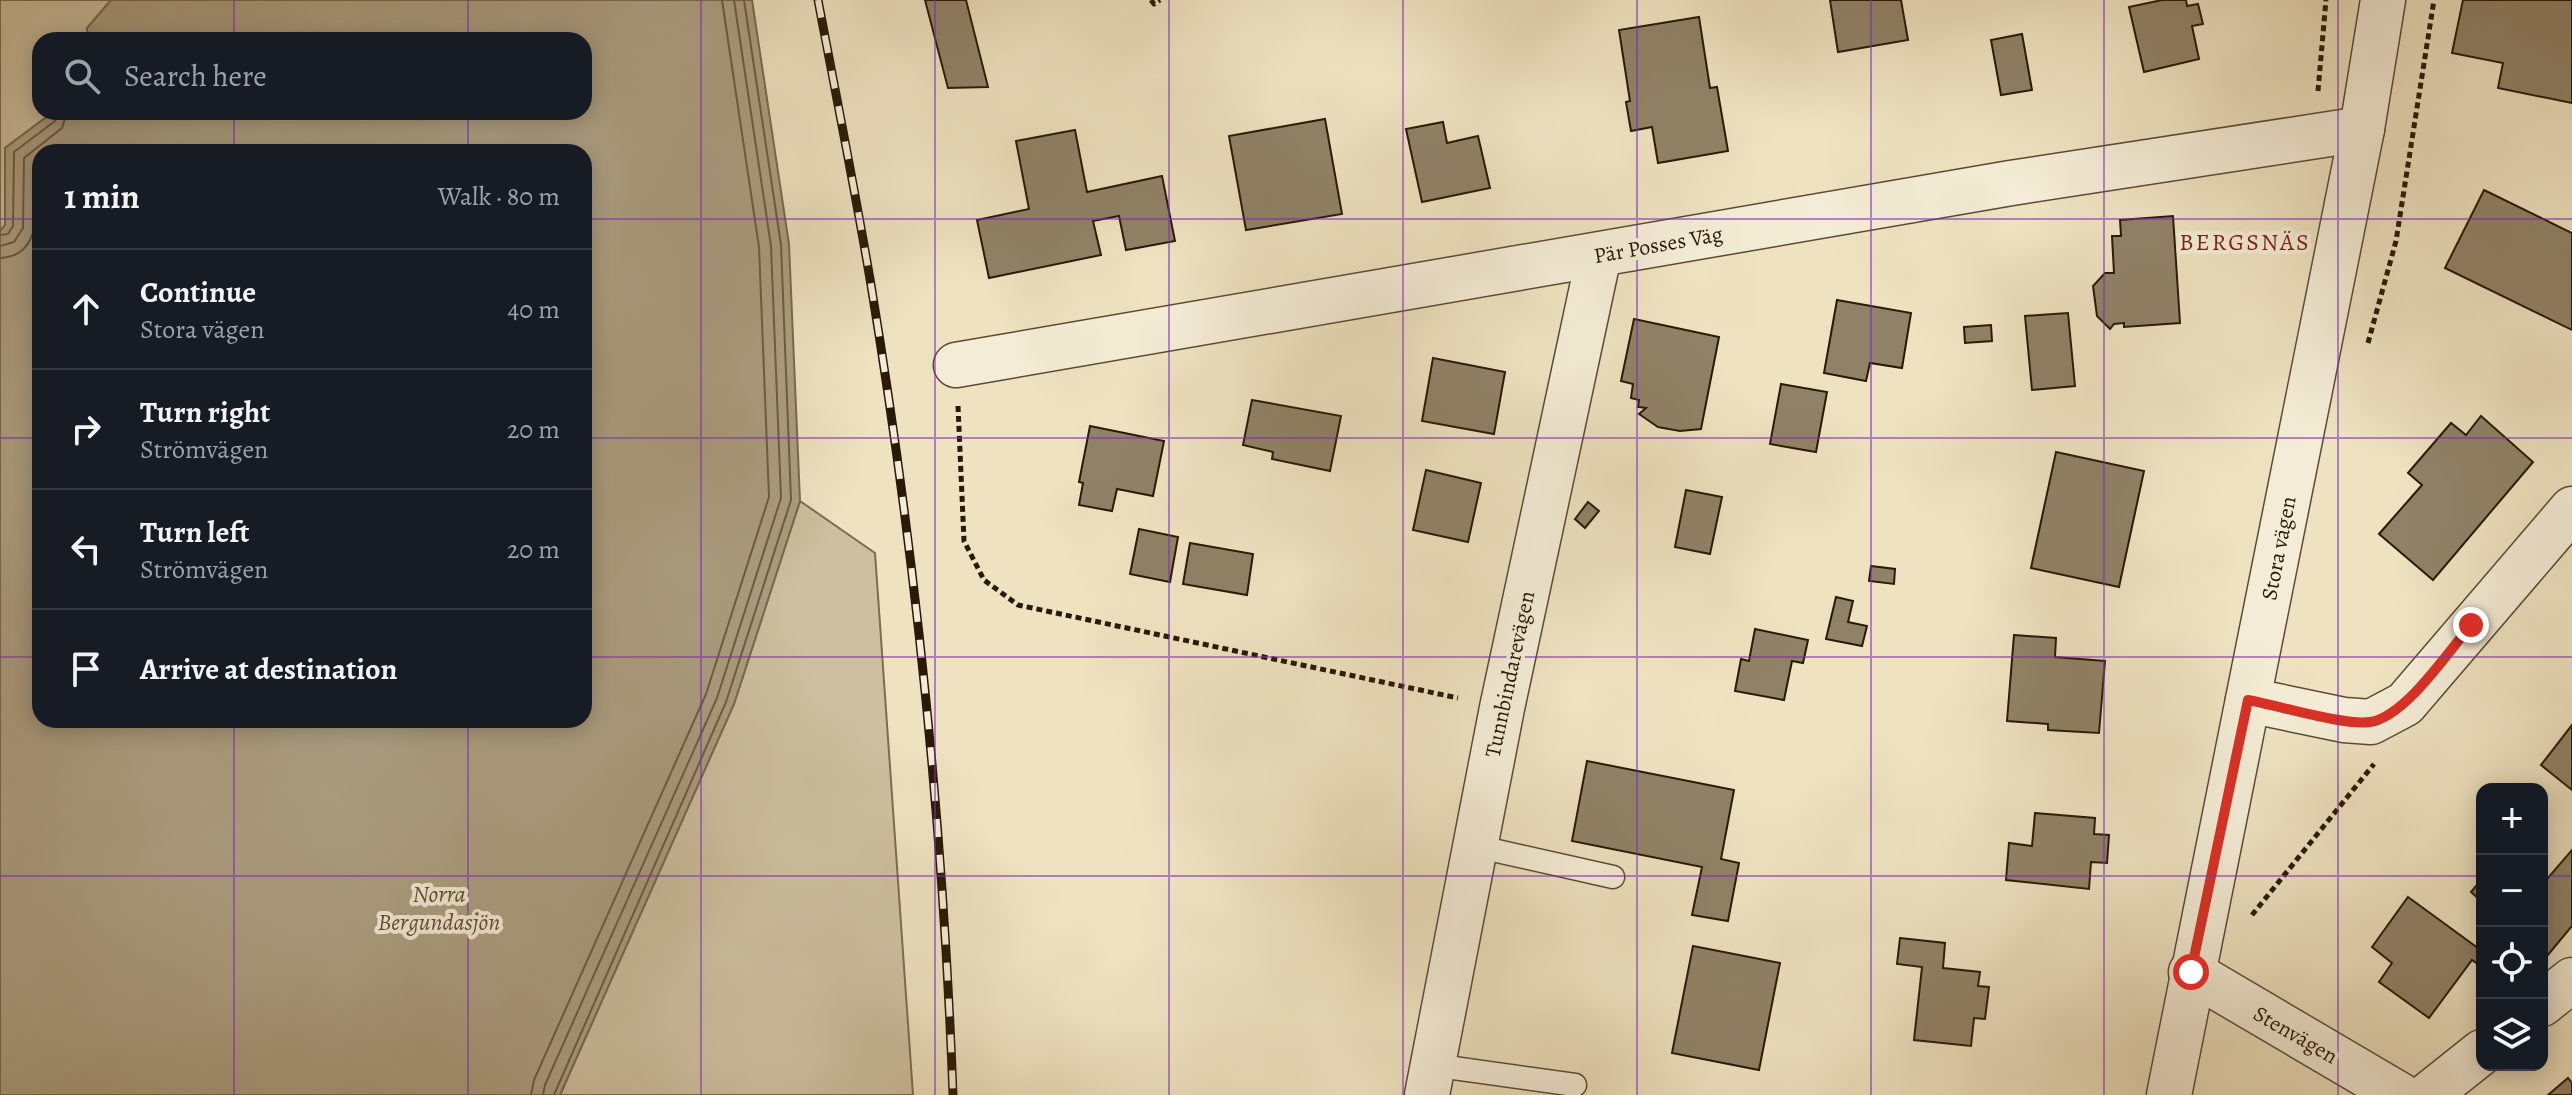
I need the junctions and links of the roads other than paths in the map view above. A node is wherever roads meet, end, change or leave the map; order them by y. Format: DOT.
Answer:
graph roads {
  1 [pos="2383,0"];
  2 [pos="2362,129"];
  3 [pos="1599,255"];
  4 [pos="956,365"];
  5 [pos="2572,509"];
  6 [pos="2248,700"];
  7 [pos="1475,846"];
  8 [pos="1613,877"];
  9 [pos="2191,972"];
  10 [pos="2572,980"];
  11 [pos="2548,999"];
  12 [pos="2476,1057"];
  13 [pos="1430,1080"];
  14 [pos="1575,1085"];
  15 [pos="2169,1095"];
  16 [pos="2400,1095"];
  17 [pos="2428,1095"];
  1 -- 2 [label="street, Stora vägen"];
  2 -- 3 [label="street, Pär Posses Väg"];
  2 -- 6 [label="street, Stora vägen"];
  3 -- 4 [label="street, Pär Posses Väg"];
  3 -- 7 [label="street, Tunnbindarevägen"];
  5 -- 6 [label="street"];
  6 -- 9 [label="street, Stora vägen"];
  7 -- 8 [label="lane"];
  7 -- 13 [label="street, Tunnbindarevägen"];
  9 -- 15 [label="street, Stora vägen"];
  9 -- 16 [label="street, Stenvägen"];
  10 -- 11 [label="street"];
  12 -- 17 [label="street"];
  13 -- 14 [label="lane"];
}
